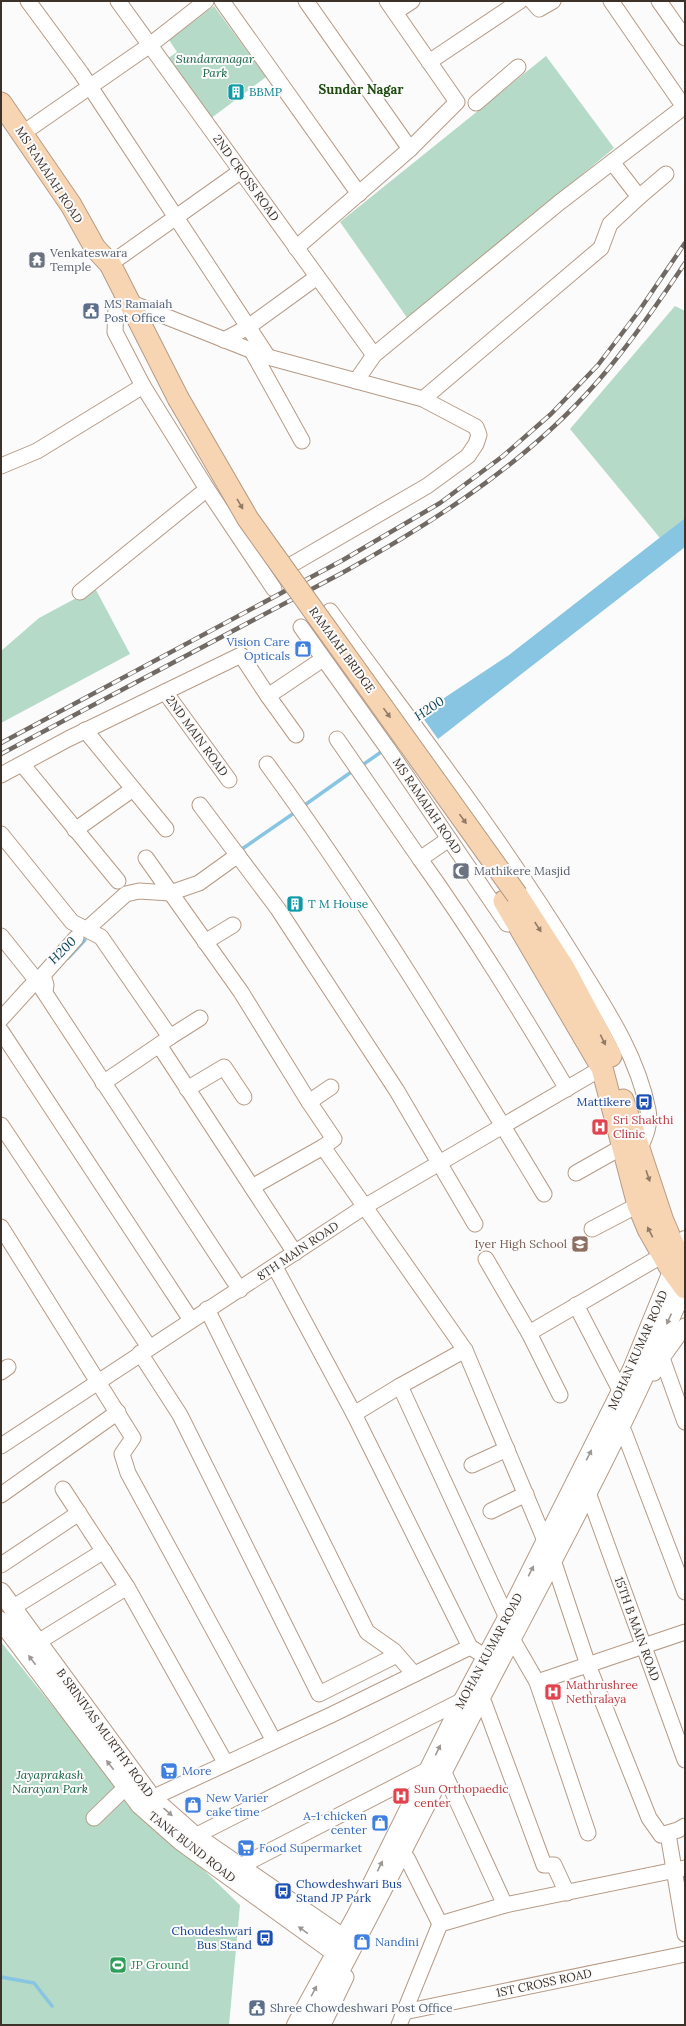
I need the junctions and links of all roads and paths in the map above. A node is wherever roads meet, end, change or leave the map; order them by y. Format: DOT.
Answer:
graph roads {
  1 [pos="28,1"];
  2 [pos="118,1"];
  3 [pos="206,1"];
  4 [pos="222,1"];
  5 [pos="306,1"];
  6 [pos="412,1"];
  7 [pos="520,1"];
  8 [pos="532,1"];
  9 [pos="553,1"];
  10 [pos="611,1"];
  11 [pos="659,1"];
  12 [pos="391,7"];
  13 [pos="685,38"];
  14 [pos="150,45"];
  15 [pos="429,62"];
  16 [pos="518,67"];
  17 [pos="90,88"];
  18 [pos="1,103"];
  19 [pos="476,103"];
  20 [pos="685,107"];
  21 [pos="23,133"];
  22 [pos="410,149"];
  23 [pos="612,162"];
  24 [pos="241,171"];
  25 [pos="666,174"];
  26 [pos="359,194"];
  27 [pos="639,197"];
  28 [pos="176,217"];
  29 [pos="95,248"];
  30 [pos="296,248"];
  31 [pos="110,264"];
  32 [pos="317,277"];
  33 [pos="128,304"];
  34 [pos="248,327"];
  35 [pos="224,340"];
  36 [pos="252,351"];
  37 [pos="374,355"];
  38 [pos="268,357"];
  39 [pos="356,381"];
  40 [pos="143,386"];
  41 [pos="423,399"];
  42 [pos="172,402"];
  43 [pos="302,441"];
  44 [pos="1,466"];
  45 [pos="230,475"];
  46 [pos="207,489"];
  47 [pos="290,565"];
  48 [pos="274,589"];
  49 [pos="80,592"];
  50 [pos="330,611"];
  51 [pos="300,627"];
  52 [pos="322,659"];
  53 [pos="376,674"];
  54 [pos="165,692"];
  55 [pos="348,694"];
  56 [pos="268,696"];
  57 [pos="85,730"];
  58 [pos="296,735"];
  59 [pos="337,739"];
  60 [pos="22,764"];
  61 [pos="266,764"];
  62 [pos="1,775"];
  63 [pos="229,780"];
  64 [pos="133,789"];
  65 [pos="200,805"];
  66 [pos="166,829"];
  67 [pos="76,830"];
  68 [pos="1,834"];
  69 [pos="449,839"];
  70 [pos="238,855"];
  71 [pos="146,858"];
  72 [pos="420,858"];
  73 [pos="516,869"];
  74 [pos="118,881"];
  75 [pos="484,891"];
  76 [pos="170,893"];
  77 [pos="510,898"];
  78 [pos="233,925"];
  79 [pos="81,934"];
  80 [pos="1,936"];
  81 [pos="205,942"];
  82 [pos="38,989"];
  83 [pos="200,1018"];
  84 [pos="1,1019"];
  85 [pos="1,1031"];
  86 [pos="164,1041"];
  87 [pos="602,1068"];
  88 [pos="103,1083"];
  89 [pos="331,1087"];
  90 [pos="187,1089"];
  91 [pos="567,1089"];
  92 [pos="244,1097"];
  93 [pos="309,1102"];
  94 [pos="1,1125"];
  95 [pos="503,1126"];
  96 [pos="323,1147"];
  97 [pos="631,1149"];
  98 [pos="439,1163"];
  99 [pos="576,1173"];
  100 [pos="252,1187"];
  101 [pos="544,1194"];
  102 [pos="638,1205"];
  103 [pos="364,1208"];
  104 [pos="475,1224"];
  105 [pos="1,1229"];
  106 [pos="592,1229"];
  107 [pos="295,1253"];
  108 [pos="486,1259"];
  109 [pos="679,1265"];
  110 [pos="274,1267"];
  111 [pos="240,1290"];
  112 [pos="576,1305"];
  113 [pos="207,1309"];
  114 [pos="191,1320"];
  115 [pos="685,1326"];
  116 [pos="529,1334"];
  117 [pos="145,1350"];
  118 [pos="465,1350"];
  119 [pos="662,1358"];
  120 [pos="99,1381"];
  121 [pos="400,1386"];
  122 [pos="621,1392"];
  123 [pos="560,1395"];
  124 [pos="118,1412"];
  125 [pos="354,1414"];
  126 [pos="685,1422"];
  127 [pos="624,1432"];
  128 [pos="1,1446"];
  129 [pos="507,1449"];
  130 [pos="472,1465"];
  131 [pos="63,1489"];
  132 [pos="526,1494"];
  133 [pos="1,1495"];
  134 [pos="590,1498"];
  135 [pos="491,1511"];
  136 [pos="79,1513"];
  137 [pos="546,1543"];
  138 [pos="104,1551"];
  139 [pos="1,1565"];
  140 [pos="555,1566"];
  141 [pos="127,1587"];
  142 [pos="1,1592"];
  143 [pos="685,1592"];
  144 [pos="7,1614"];
  145 [pos="507,1618"];
  146 [pos="685,1632"];
  147 [pos="508,1640"];
  148 [pos="38,1642"];
  149 [pos="642,1646"];
  150 [pos="470,1647"];
  151 [pos="397,1654"];
  152 [pos="495,1663"];
  153 [pos="588,1665"];
  154 [pos="414,1674"];
  155 [pos="537,1682"];
  156 [pos="463,1700"];
  157 [pos="484,1703"];
  158 [pos="274,1741"];
  159 [pos="685,1760"];
  160 [pos="226,1762"];
  161 [pos="429,1769"];
  162 [pos="446,1777"];
  163 [pos="126,1787"];
  164 [pos="152,1798"];
  165 [pos="94,1818"];
  166 [pos="685,1826"];
  167 [pos="588,1833"];
  168 [pos="668,1834"];
  169 [pos="195,1836"];
  170 [pos="407,1858"];
  171 [pos="241,1866"];
  172 [pos="679,1870"];
  173 [pos="567,1893"];
  174 [pos="505,1905"];
  175 [pos="357,1914"];
  176 [pos="321,1923"];
  177 [pos="440,1924"];
  178 [pos="685,1934"];
  179 [pos="349,1951"];
  180 [pos="685,1954"];
  181 [pos="401,2018"];
  182 [pos="296,2025"];
  183 [pos="311,2025"];
  184 [pos="323,2025"];
  1 -- 17 [label="street"];
  2 -- 14 [label="street, 2ND CROSS ROAD"];
  3 -- 14 [label="street"];
  4 -- 26 [label="street"];
  5 -- 22 [label="street"];
  6 -- 12 [label="street"];
  7 -- 15 [label="street"];
  8 -- 9 [label="street"];
  10 -- 20 [label="street"];
  11 -- 13 [label="street"];
  12 -- 15 [label="street"];
  14 -- 17 [label="street"];
  14 -- 24 [label="street, 2ND CROSS ROAD"];
  15 -- 22 [label="street"];
  16 -- 19 [label="street"];
  17 -- 21 [label="street"];
  17 -- 28 [label="street"];
  18 -- 21 [label="main road, MS RAMAIAH ROAD"];
  20 -- 23 [label="street"];
  21 -- 29 [label="main road, MS RAMAIAH ROAD"];
  22 -- 26 [label="street"];
  23 -- 27 [label="street"];
  23 -- 37 [label="street"];
  24 -- 28 [label="street"];
  24 -- 30 [label="street, 2ND CROSS ROAD"];
  25 -- 27 [label="street"];
  26 -- 30 [label="street"];
  27 -- 41 [label="street"];
  28 -- 31 [label="street"];
  28 -- 34 [label="street"];
  29 -- 31 [label="main road, MS RAMAIAH ROAD"];
  29 -- 33 [label="main road, MS RAMAIAH ROAD"];
  30 -- 32 [label="street, 2ND CROSS ROAD"];
  31 -- 33 [label="main road, MS RAMAIAH ROAD"];
  32 -- 34 [label="street"];
  32 -- 37 [label="street, 2ND CROSS ROAD"];
  33 -- 35 [label="street"];
  33 -- 40 [label="street"];
  33 -- 42 [label="main road, MS RAMAIAH ROAD"];
  33 -- 45 [label="street"];
  34 -- 35 [label="street"];
  34 -- 38 [label="street"];
  35 -- 36 [label="street"];
  36 -- 38 [label="street"];
  36 -- 43 [label="street"];
  37 -- 39 [label="street"];
  38 -- 39 [label="street"];
  39 -- 41 [label="street"];
  40 -- 44 [label="street"];
  40 -- 46 [label="street"];
  41 -- 47 [label="street"];
  42 -- 77 [label="main road, RAMAIAH BRIDGE, bridge"];
  46 -- 48 [label="street"];
  46 -- 49 [label="street"];
  50 -- 53 [label="street"];
  51 -- 52 [label="street, MS RAMAIAH ROAD"];
  52 -- 55 [label="street, MS RAMAIAH ROAD"];
  52 -- 56 [label="street"];
  53 -- 55 [label="street"];
  53 -- 73 [label="street"];
  54 -- 56 [label="street"];
  54 -- 57 [label="street"];
  54 -- 63 [label="street, 2ND MAIN ROAD"];
  55 -- 69 [label="street, MS RAMAIAH ROAD"];
  56 -- 58 [label="street"];
  57 -- 60 [label="street"];
  57 -- 64 [label="street"];
  59 -- 72 [label="street"];
  60 -- 62 [label="street"];
  60 -- 67 [label="street"];
  61 -- 95 [label="street"];
  64 -- 66 [label="street"];
  64 -- 67 [label="street"];
  65 -- 70 [label="street"];
  67 -- 74 [label="street"];
  68 -- 79 [label="street"];
  69 -- 72 [label="street"];
  69 -- 75 [label="street, MS RAMAIAH ROAD"];
  70 -- 76 [label="street"];
  70 -- 98 [label="street"];
  71 -- 76 [label="street"];
  72 -- 91 [label="street"];
  73 -- 75 [label="street"];
  73 -- 97 [label="street"];
  75 -- 87 [label="street, MS RAMAIAH ROAD"];
  76 -- 79 [label="street"];
  76 -- 81 [label="street"];
  77 -- 87 [label="main road, MS RAMAIAH ROAD"];
  77 -- 97 [label="main road, MS RAMAIAH ROAD, one-way"];
  78 -- 81 [label="street"];
  79 -- 82 [label="street"];
  79 -- 86 [label="street"];
  80 -- 82 [label="street"];
  81 -- 93 [label="street"];
  82 -- 84 [label="street"];
  82 -- 88 [label="street"];
  83 -- 86 [label="street"];
  85 -- 114 [label="street"];
  86 -- 88 [label="street"];
  86 -- 90 [label="street"];
  87 -- 91 [label="street, 8TH MAIN ROAD"];
  87 -- 97 [label="main road, MS RAMAIAH ROAD"];
  88 -- 111 [label="street"];
  89 -- 93 [label="street"];
  90 -- 92 [label="street"];
  90 -- 100 [label="street"];
  91 -- 95 [label="street, 8TH MAIN ROAD"];
  93 -- 96 [label="street"];
  94 -- 117 [label="street"];
  95 -- 98 [label="street, 8TH MAIN ROAD"];
  95 -- 101 [label="street"];
  96 -- 100 [label="street"];
  96 -- 103 [label="street"];
  97 -- 99 [label="street"];
  97 -- 102 [label="main road, MS RAMAIAH ROAD"];
  97 -- 109 [label="main road, MS RAMAIAH ROAD, one-way"];
  98 -- 103 [label="street, 8TH MAIN ROAD"];
  98 -- 104 [label="street"];
  100 -- 107 [label="street"];
  102 -- 106 [label="street"];
  109 -- 102 [label="main road, MS RAMAIAH ROAD, one-way"];
  103 -- 107 [label="street, 8TH MAIN ROAD"];
  103 -- 118 [label="street"];
  105 -- 120 [label="street"];
  107 -- 110 [label="street, 8TH MAIN ROAD"];
  108 -- 116 [label="street"];
  109 -- 112 [label="street"];
  109 -- 122 [label="street, MOHAN KUMAR ROAD"];
  109 -- 147 [label="street, one-way"];
  110 -- 111 [label="street, 8TH MAIN ROAD"];
  110 -- 125 [label="street"];
  111 -- 113 [label="street, 8TH MAIN ROAD"];
  112 -- 116 [label="street"];
  112 -- 122 [label="street"];
  113 -- 114 [label="street, 8TH MAIN ROAD"];
  113 -- 151 [label="street"];
  114 -- 117 [label="street, 8TH MAIN ROAD"];
  115 -- 119 [label="street"];
  116 -- 123 [label="street"];
  117 -- 120 [label="street, 8TH MAIN ROAD"];
  117 -- 151 [label="street"];
  118 -- 121 [label="street"];
  118 -- 129 [label="street"];
  119 -- 126 [label="street"];
  119 -- 127 [label="street"];
  120 -- 124 [label="street"];
  120 -- 128 [label="street, 8TH MAIN ROAD"];
  121 -- 125 [label="street"];
  121 -- 145 [label="street"];
  137 -- 122 [label="street, MOHAN KUMAR ROAD, one-way"];
  124 -- 133 [label="street"];
  124 -- 158 [label="street"];
  125 -- 150 [label="street"];
  127 -- 134 [label="street"];
  127 -- 143 [label="street"];
  129 -- 130 [label="street"];
  129 -- 132 [label="street"];
  131 -- 136 [label="street"];
  132 -- 135 [label="street"];
  132 -- 137 [label="street"];
  134 -- 140 [label="street"];
  134 -- 149 [label="street, 15TH B MAIN ROAD"];
  136 -- 138 [label="street"];
  136 -- 139 [label="street"];
  145 -- 137 [label="street, MOHAN KUMAR ROAD, one-way"];
  138 -- 141 [label="street"];
  138 -- 144 [label="street"];
  140 -- 147 [label="street"];
  140 -- 153 [label="street"];
  141 -- 148 [label="street"];
  141 -- 160 [label="street"];
  142 -- 144 [label="street, B SRINIVAS MURTHY ROAD"];
  144 -- 148 [label="street, B SRINIVAS MURTHY ROAD"];
  163 -- 144 [label="street, TANK BUND ROAD, one-way"];
  145 -- 147 [label="street, MOHAN KUMAR ROAD"];
  146 -- 149 [label="street"];
  147 -- 152 [label="street, MOHAN KUMAR ROAD"];
  147 -- 155 [label="street"];
  148 -- 164 [label="street, B SRINIVAS MURTHY ROAD"];
  149 -- 153 [label="street"];
  149 -- 159 [label="street, 15TH B MAIN ROAD"];
  150 -- 152 [label="street"];
  150 -- 154 [label="street"];
  151 -- 154 [label="street"];
  152 -- 156 [label="street, MOHAN KUMAR ROAD"];
  152 -- 157 [label="street"];
  152 -- 179 [label="street"];
  153 -- 155 [label="street"];
  153 -- 168 [label="street"];
  154 -- 158 [label="street"];
  155 -- 167 [label="street"];
  161 -- 156 [label="street, MOHAN KUMAR ROAD, one-way"];
  156 -- 169 [label="street"];
  157 -- 162 [label="street"];
  157 -- 173 [label="street"];
  158 -- 160 [label="street"];
  160 -- 164 [label="street"];
  161 -- 171 [label="street"];
  175 -- 161 [label="street, MOHAN KUMAR ROAD, one-way"];
  162 -- 170 [label="street"];
  162 -- 174 [label="street"];
  163 -- 165 [label="street"];
  179 -- 163 [label="street, TANK BUND ROAD, one-way"];
  164 -- 169 [label="street, B SRINIVAS MURTHY ROAD, one-way"];
  166 -- 168 [label="street"];
  168 -- 172 [label="street"];
  169 -- 171 [label="street, B SRINIVAS MURTHY ROAD"];
  170 -- 177 [label="street"];
  170 -- 179 [label="street"];
  171 -- 176 [label="street, B SRINIVAS MURTHY ROAD"];
  172 -- 173 [label="street"];
  172 -- 178 [label="street"];
  173 -- 174 [label="street"];
  174 -- 177 [label="street"];
  175 -- 176 [label="street"];
  175 -- 179 [label="street, MOHAN KUMAR ROAD"];
  176 -- 179 [label="street, B SRINIVAS MURTHY ROAD"];
  177 -- 181 [label="street"];
  182 -- 179 [label="street, MOHAN KUMAR ROAD, one-way"];
  179 -- 183 [label="street"];
  179 -- 184 [label="street"];
  180 -- 181 [label="street, 1ST CROSS ROAD"];
}
